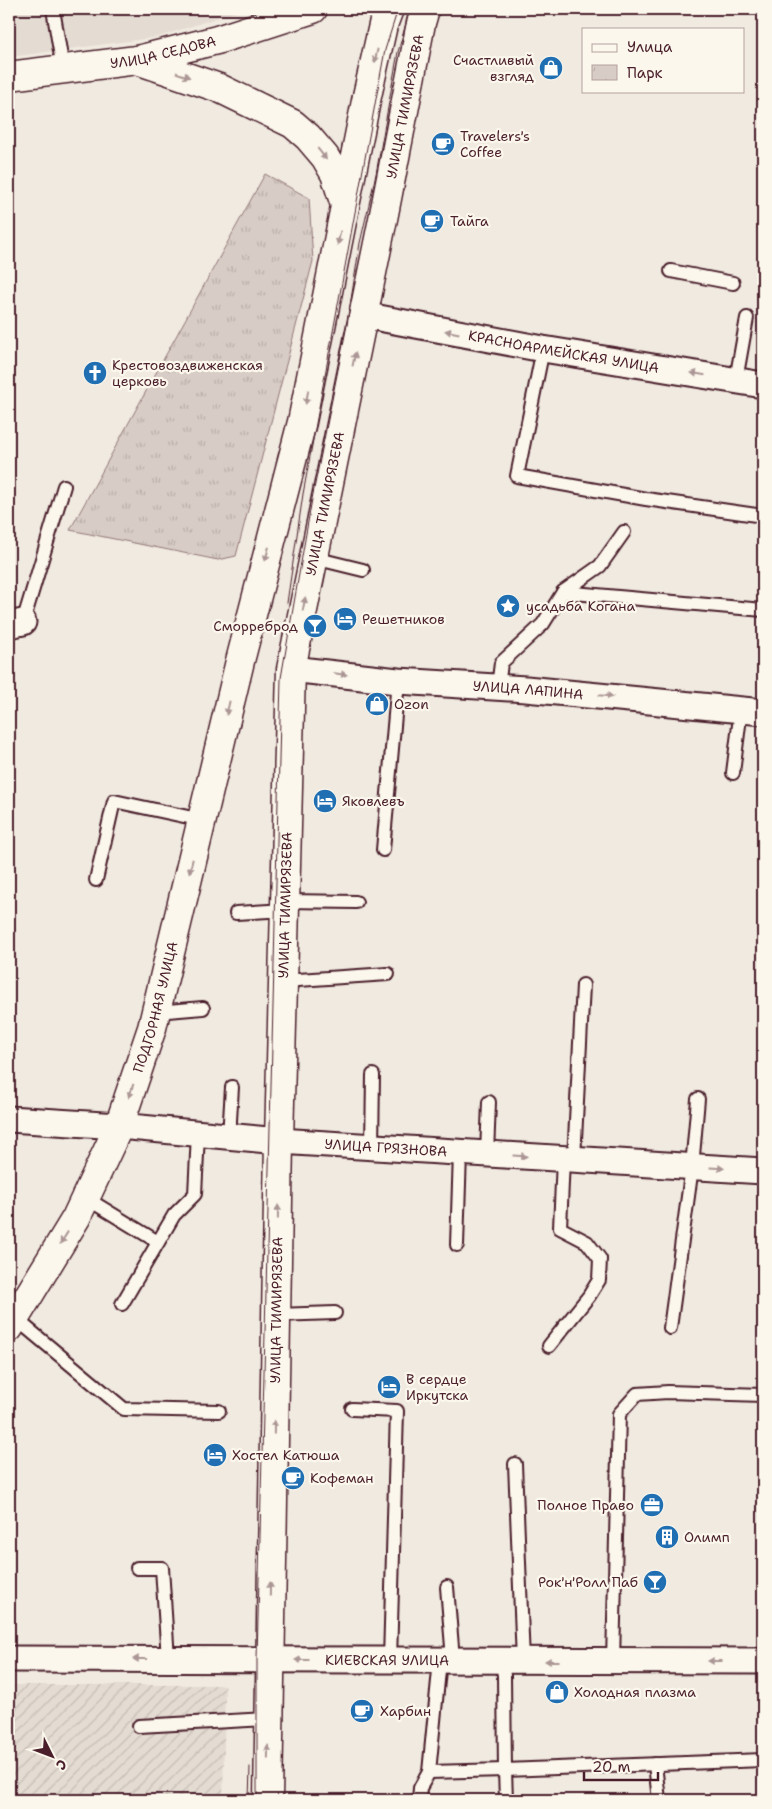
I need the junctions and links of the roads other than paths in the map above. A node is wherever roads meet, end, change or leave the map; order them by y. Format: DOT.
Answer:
graph roads {
  1 [pos="52,9"];
  2 [pos="313,9"];
  3 [pos="389,9"];
  4 [pos="421,14"];
  5 [pos="137,60"];
  6 [pos="63,69"];
  7 [pos="9,76"];
  8 [pos="346,205"];
  9 [pos="671,271"];
  10 [pos="733,283"];
  11 [pos="363,315"];
  12 [pos="747,318"];
  13 [pos="543,348"];
  14 [pos="736,380"];
  15 [pos="763,385"];
  16 [pos="64,486"];
  17 [pos="763,516"];
  18 [pos="624,532"];
  19 [pos="314,558"];
  20 [pos="363,570"];
  21 [pos="562,592"];
  22 [pos="763,610"];
  23 [pos="16,624"];
  24 [pos="292,669"];
  25 [pos="398,681"];
  26 [pos="498,687"];
  27 [pos="752,710"];
  28 [pos="733,773"];
  29 [pos="202,820"];
  30 [pos="383,850"];
  31 [pos="96,880"];
  32 [pos="356,902"];
  33 [pos="285,906"];
  34 [pos="236,913"];
  35 [pos="388,974"];
  36 [pos="283,981"];
  37 [pos="583,984"];
  38 [pos="203,1008"];
  39 [pos="156,1012"];
  40 [pos="373,1075"];
  41 [pos="232,1088"];
  42 [pos="698,1099"];
  43 [pos="490,1102"];
  44 [pos="9,1119"];
  45 [pos="119,1126"];
  46 [pos="198,1134"];
  47 [pos="229,1137"];
  48 [pos="279,1141"];
  49 [pos="372,1147"];
  50 [pos="460,1152"];
  51 [pos="487,1154"];
  52 [pos="569,1159"];
  53 [pos="692,1167"];
  54 [pos="763,1171"];
  55 [pos="86,1198"];
  56 [pos="158,1242"];
  57 [pos="457,1245"];
  58 [pos="122,1304"];
  59 [pos="335,1313"];
  60 [pos="276,1314"];
  61 [pos="12,1323"];
  62 [pos="670,1328"];
  63 [pos="550,1346"];
  64 [pos="763,1395"];
  65 [pos="352,1409"];
  66 [pos="219,1411"];
  67 [pos="516,1464"];
  68 [pos="137,1568"];
  69 [pos="447,1587"];
  70 [pos="9,1659"];
  71 [pos="168,1659"];
  72 [pos="269,1659"];
  73 [pos="390,1660"];
  74 [pos="445,1660"];
  75 [pos="513,1661"];
  76 [pos="763,1661"];
  77 [pos="613,1662"];
  78 [pos="268,1720"];
  79 [pos="139,1726"];
  80 [pos="763,1760"];
  81 [pos="655,1764"];
  82 [pos="505,1770"];
  83 [pos="429,1772"];
  84 [pos="268,1800"];
  85 [pos="420,1800"];
  86 [pos="506,1800"];
  87 [pos="659,1800"];
  1 -- 6 [label="lane"];
  2 -- 5 [label="street, УЛИЦА СЕДОВА"];
  3 -- 8 [label="street, one-way"];
  4 -- 11 [label="street, УЛИЦА ТИМИРЯЗЕВА"];
  5 -- 6 [label="street, УЛИЦА СЕДОВА"];
  5 -- 8 [label="street, one-way"];
  6 -- 7 [label="street, УЛИЦА СЕДОВА"];
  8 -- 29 [label="street, ПОДГОРНАЯ УЛИЦА, one-way"];
  9 -- 10 [label="lane"];
  13 -- 11 [label="street, КРАСНОАРМЕЙСКАЯ УЛИЦА, one-way"];
  19 -- 11 [label="street, УЛИЦА ТИМИРЯЗЕВА, one-way"];
  12 -- 14 [label="lane"];
  14 -- 13 [label="street, КРАСНОАРМЕЙСКАЯ УЛИЦА, one-way"];
  13 -- 17 [label="lane"];
  14 -- 15 [label="street, КРАСНОАРМЕЙСКАЯ УЛИЦА"];
  16 -- 23 [label="lane"];
  18 -- 21 [label="lane"];
  19 -- 20 [label="lane"];
  24 -- 19 [label="street, УЛИЦА ТИМИРЯЗЕВА, one-way"];
  21 -- 22 [label="lane"];
  21 -- 26 [label="lane"];
  24 -- 25 [label="street, УЛИЦА ЛАПИНА, one-way"];
  24 -- 33 [label="street, УЛИЦА ТИМИРЯЗЕВА"];
  25 -- 26 [label="street, УЛИЦА ЛАПИНА"];
  25 -- 30 [label="lane"];
  26 -- 27 [label="street, УЛИЦА ЛАПИНА, one-way"];
  27 -- 28 [label="lane"];
  29 -- 31 [label="lane"];
  29 -- 39 [label="street, ПОДГОРНАЯ УЛИЦА, one-way"];
  32 -- 33 [label="lane"];
  33 -- 34 [label="lane"];
  33 -- 36 [label="street, УЛИЦА ТИМИРЯЗЕВА"];
  35 -- 36 [label="lane"];
  36 -- 48 [label="street, УЛИЦА ТИМИРЯЗЕВА"];
  37 -- 52 [label="lane"];
  38 -- 39 [label="lane"];
  39 -- 45 [label="street, ПОДГОРНАЯ УЛИЦА, one-way"];
  40 -- 49 [label="lane"];
  41 -- 47 [label="lane"];
  42 -- 53 [label="lane"];
  43 -- 51 [label="lane"];
  44 -- 45 [label="street, УЛИЦА ГРЯЗНОВА"];
  45 -- 46 [label="street, УЛИЦА ГРЯЗНОВА"];
  45 -- 55 [label="street, ПОДГОРНАЯ УЛИЦА"];
  46 -- 47 [label="street, УЛИЦА ГРЯЗНОВА"];
  46 -- 56 [label="lane"];
  47 -- 48 [label="street, УЛИЦА ГРЯЗНОВА"];
  48 -- 49 [label="street, УЛИЦА ГРЯЗНОВА"];
  60 -- 48 [label="street, УЛИЦА ТИМИРЯЗЕВА, one-way"];
  49 -- 50 [label="street, УЛИЦА ГРЯЗНОВА"];
  50 -- 51 [label="street, УЛИЦА ГРЯЗНОВА"];
  50 -- 57 [label="lane"];
  51 -- 52 [label="street, УЛИЦА ГРЯЗНОВА, one-way"];
  52 -- 53 [label="street, УЛИЦА ГРЯЗНОВА"];
  52 -- 63 [label="lane"];
  53 -- 54 [label="street, УЛИЦА ГРЯЗНОВА, one-way"];
  53 -- 62 [label="lane"];
  55 -- 56 [label="lane"];
  55 -- 61 [label="street, ПОДГОРНАЯ УЛИЦА, one-way"];
  56 -- 58 [label="lane"];
  59 -- 60 [label="lane"];
  72 -- 60 [label="street, УЛИЦА ТИМИРЯЗЕВА, one-way"];
  61 -- 66 [label="lane"];
  64 -- 77 [label="lane"];
  65 -- 73 [label="lane"];
  67 -- 75 [label="lane"];
  68 -- 71 [label="lane"];
  69 -- 74 [label="lane"];
  71 -- 70 [label="street, КИЕВСКАЯ УЛИЦА, one-way"];
  71 -- 72 [label="street, КИЕВСКАЯ УЛИЦА"];
  73 -- 72 [label="street, КИЕВСКАЯ УЛИЦА, one-way"];
  72 -- 78 [label="street, УЛИЦА ТИМИРЯЗЕВА"];
  73 -- 74 [label="street, КИЕВСКАЯ УЛИЦА"];
  74 -- 75 [label="street, КИЕВСКАЯ УЛИЦА"];
  74 -- 83 [label="lane"];
  77 -- 75 [label="street, КИЕВСКАЯ УЛИЦА, one-way"];
  75 -- 82 [label="lane"];
  76 -- 77 [label="street, КИЕВСКАЯ УЛИЦА, one-way"];
  78 -- 79 [label="lane"];
  84 -- 78 [label="street, УЛИЦА ТИМИРЯЗЕВА, one-way"];
  80 -- 81 [label="lane"];
  81 -- 82 [label="lane"];
  81 -- 87 [label="lane"];
  82 -- 83 [label="lane"];
  82 -- 86 [label="lane"];
  83 -- 85 [label="lane"];
}
